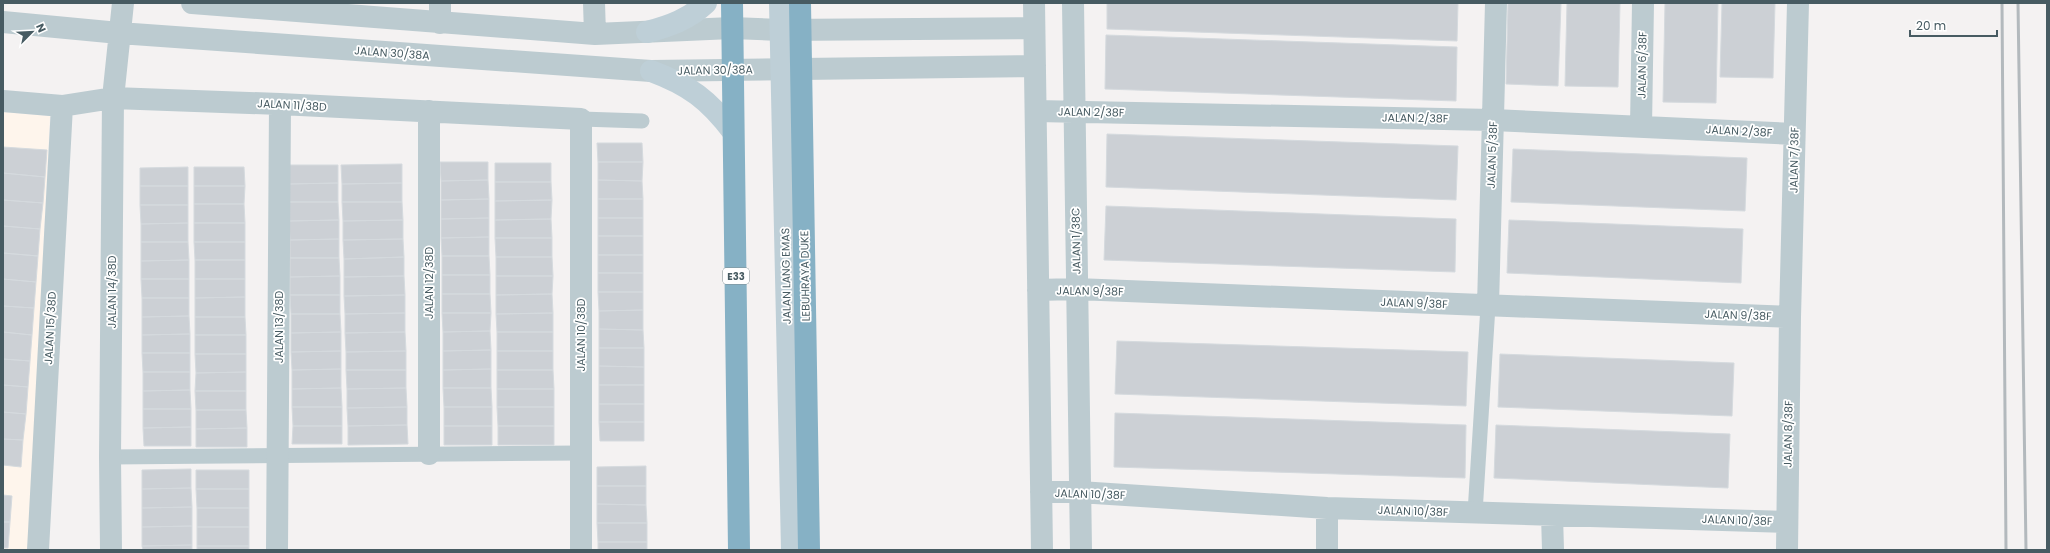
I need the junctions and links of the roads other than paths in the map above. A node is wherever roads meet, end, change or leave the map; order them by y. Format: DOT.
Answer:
graph roads {
  1 [pos="122,3"];
  2 [pos="192,3"];
  3 [pos="594,3"];
  4 [pos="706,3"];
  5 [pos="732,3"];
  6 [pos="780,3"];
  7 [pos="800,3"];
  8 [pos="1034,3"];
  9 [pos="1073,3"];
  10 [pos="1496,3"];
  11 [pos="1643,3"];
  12 [pos="1798,3"];
  13 [pos="288,7"];
  14 [pos="440,13"];
  15 [pos="3,22"];
  16 [pos="732,28"];
  17 [pos="1034,28"];
  18 [pos="780,30"];
  19 [pos="647,32"];
  20 [pos="119,33"];
  21 [pos="595,34"];
  22 [pos="1035,66"];
  23 [pos="782,69"];
  24 [pos="733,70"];
  25 [pos="651,71"];
  26 [pos="113,98"];
  27 [pos="3,101"];
  28 [pos="280,104"];
  29 [pos="62,106"];
  30 [pos="1036,111"];
  31 [pos="1074,111"];
  32 [pos="429,112"];
  33 [pos="581,120"];
  34 [pos="1493,120"];
  35 [pos="642,121"];
  36 [pos="1641,126"];
  37 [pos="732,132"];
  38 [pos="1794,134"];
  39 [pos="1076,289"];
  40 [pos="1038,290"];
  41 [pos="1488,306"];
  42 [pos="1790,317"];
  43 [pos="581,453"];
  44 [pos="429,454"];
  45 [pos="278,455"];
  46 [pos="110,457"];
  47 [pos="1041,492"];
  48 [pos="1079,492"];
  49 [pos="1327,508"];
  50 [pos="1475,513"];
  51 [pos="1552,515"];
  52 [pos="1786,522"];
  53 [pos="38,550"];
  54 [pos="111,550"];
  55 [pos="277,550"];
  56 [pos="581,550"];
  57 [pos="732,550"];
  58 [pos="739,550"];
  59 [pos="792,550"];
  60 [pos="809,550"];
  61 [pos="1042,550"];
  62 [pos="1081,550"];
  63 [pos="1328,550"];
  64 [pos="1553,550"];
  65 [pos="1786,550"];
  1 -- 20 [label="street, JALAN 14/38D"];
  2 -- 13 [label="street"];
  3 -- 21 [label="street"];
  4 -- 19 [label="main road"];
  5 -- 16 [label="main road"];
  5 -- 58 [label="highway, E33"];
  6 -- 18 [label="main road, JALAN LANG EMAS"];
  7 -- 60 [label="highway, LEBUHRAYA DUKE"];
  8 -- 17 [label="street"];
  9 -- 31 [label="street, JALAN 1/38C"];
  10 -- 34 [label="street, JALAN 5/38F"];
  11 -- 36 [label="street, JALAN 6/38F"];
  12 -- 38 [label="street, JALAN 7/38F"];
  13 -- 14 [label="street"];
  14 -- 21 [label="street"];
  15 -- 20 [label="street, JALAN 30/38A"];
  16 -- 18 [label="street"];
  16 -- 19 [label="street"];
  16 -- 24 [label="main road"];
  17 -- 18 [label="street"];
  17 -- 22 [label="street"];
  18 -- 23 [label="main road, JALAN LANG EMAS"];
  19 -- 21 [label="street"];
  20 -- 25 [label="street, JALAN 30/38A"];
  20 -- 26 [label="street, JALAN 14/38D"];
  22 -- 23 [label="street, JALAN 30/38A"];
  22 -- 30 [label="street"];
  23 -- 24 [label="street, JALAN 30/38A"];
  23 -- 59 [label="main road, JALAN LANG EMAS"];
  24 -- 25 [label="street, JALAN 30/38A"];
  24 -- 37 [label="main road"];
  25 -- 37 [label="main road"];
  26 -- 28 [label="street, JALAN 11/38D"];
  26 -- 29 [label="street, JALAN 11/38D"];
  26 -- 46 [label="street, JALAN 14/38D"];
  27 -- 29 [label="street, JALAN 11/38D"];
  28 -- 32 [label="street, JALAN 11/38D"];
  28 -- 45 [label="street, JALAN 13/38D"];
  29 -- 53 [label="street, JALAN 15/38D"];
  30 -- 31 [label="street, JALAN 2/38F"];
  30 -- 40 [label="street"];
  31 -- 34 [label="street, JALAN 2/38F"];
  31 -- 39 [label="street, JALAN 1/38C"];
  32 -- 33 [label="street, JALAN 11/38D"];
  32 -- 44 [label="street, JALAN 12/38D"];
  33 -- 35 [label="lane"];
  33 -- 43 [label="street, JALAN 10/38D"];
  34 -- 36 [label="street, JALAN 2/38F"];
  34 -- 41 [label="street, JALAN 5/38F"];
  36 -- 38 [label="street, JALAN 2/38F"];
  37 -- 57 [label="main road"];
  38 -- 42 [label="street, JALAN 7/38F"];
  39 -- 40 [label="street, JALAN 9/38F"];
  39 -- 41 [label="street, JALAN 9/38F"];
  39 -- 48 [label="street, JALAN 1/38C"];
  40 -- 47 [label="street"];
  41 -- 42 [label="street, JALAN 9/38F"];
  41 -- 50 [label="lane"];
  42 -- 52 [label="street, JALAN 8/38F"];
  43 -- 44 [label="lane"];
  43 -- 56 [label="street, JALAN 10/38D"];
  44 -- 45 [label="lane"];
  45 -- 46 [label="lane"];
  45 -- 55 [label="street, JALAN 13/38D"];
  46 -- 54 [label="street, JALAN 14/38D"];
  47 -- 48 [label="street, JALAN 10/38F"];
  47 -- 61 [label="street"];
  48 -- 49 [label="street, JALAN 10/38F"];
  48 -- 62 [label="street, JALAN 1/38C"];
  49 -- 50 [label="street, JALAN 10/38F"];
  49 -- 63 [label="street"];
  50 -- 51 [label="street, JALAN 10/38F"];
  51 -- 52 [label="street, JALAN 10/38F"];
  51 -- 64 [label="street"];
  52 -- 65 [label="street, JALAN 8/38F"];
}
